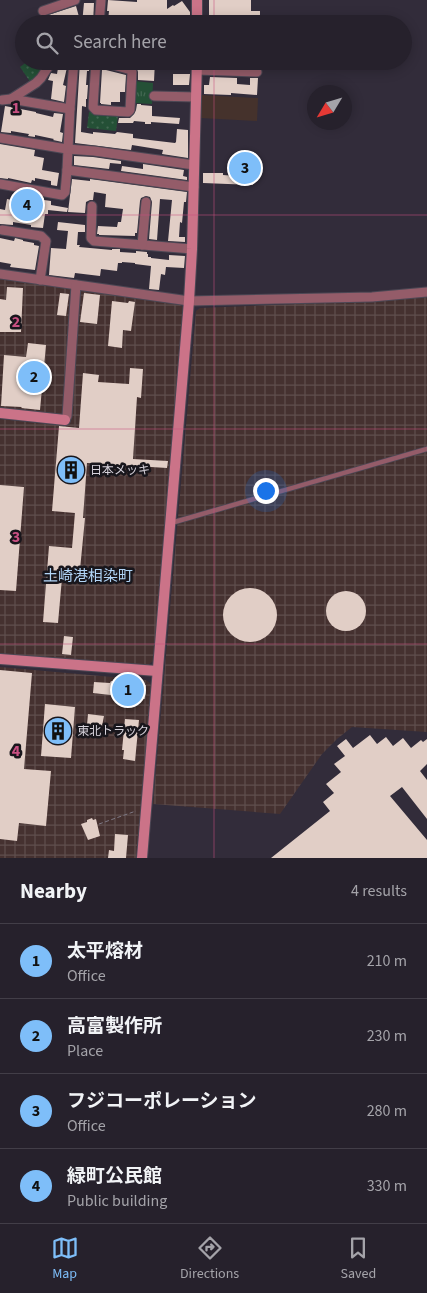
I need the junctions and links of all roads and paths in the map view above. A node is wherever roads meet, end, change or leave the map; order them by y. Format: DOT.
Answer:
graph roads {
  1 [pos="75,0"];
  2 [pos="101,0"];
  3 [pos="197,0"];
  4 [pos="43,11"];
  5 [pos="100,15"];
  6 [pos="197,15"];
  7 [pos="46,70"];
  8 [pos="73,70"];
  9 [pos="96,70"];
  10 [pos="131,70"];
  11 [pos="197,70"];
  12 [pos="237,70"];
  13 [pos="257,72"];
  14 [pos="154,96"];
  15 [pos="196,97"];
  16 [pos="3,101"];
  17 [pos="70,109"];
  18 [pos="0,138"];
  19 [pos="67,148"];
  20 [pos="194,164"];
  21 [pos="66,170"];
  22 [pos="0,184"];
  23 [pos="194,187"];
  24 [pos="146,202"];
  25 [pos="92,206"];
  26 [pos="2,230"];
  27 [pos="142,245"];
  28 [pos="192,249"];
  29 [pos="0,274"];
  30 [pos="40,280"];
  31 [pos="76,285"];
  32 [pos="427,292"];
  33 [pos="189,302"];
  34 [pos="0,413"];
  35 [pos="65,420"];
  36 [pos="427,449"];
  37 [pos="171,523"];
  38 [pos="0,659"];
  39 [pos="157,672"];
  40 [pos="146,808"];
  41 [pos="99,824"];
  42 [pos="142,858"];
  1 -- 4 [label="street"];
  2 -- 5 [label="street"];
  3 -- 6 [label="street"];
  7 -- 16 [label="street"];
  8 -- 17 [label="street"];
  9 -- 10 [label="street"];
  11 -- 15 [label="street"];
  12 -- 13 [label="street"];
  14 -- 15 [label="street"];
  15 -- 20 [label="street"];
  16 -- 17 [label="street"];
  17 -- 19 [label="street"];
  18 -- 19 [label="street"];
  19 -- 20 [label="street"];
  19 -- 21 [label="street"];
  20 -- 23 [label="street"];
  21 -- 22 [label="street"];
  21 -- 23 [label="street"];
  23 -- 28 [label="street"];
  24 -- 27 [label="street"];
  25 -- 27 [label="street"];
  26 -- 30 [label="street"];
  27 -- 28 [label="street"];
  28 -- 33 [label="street"];
  29 -- 30 [label="street"];
  30 -- 31 [label="street"];
  31 -- 33 [label="street"];
  31 -- 35 [label="street"];
  32 -- 33 [label="street"];
  33 -- 37 [label="street"];
  34 -- 35 [label="street"];
  36 -- 37 [label="lane"];
  37 -- 39 [label="street"];
  38 -- 39 [label="street"];
  39 -- 40 [label="street"];
  40 -- 41 [label="path"];
  40 -- 42 [label="street"];
}
